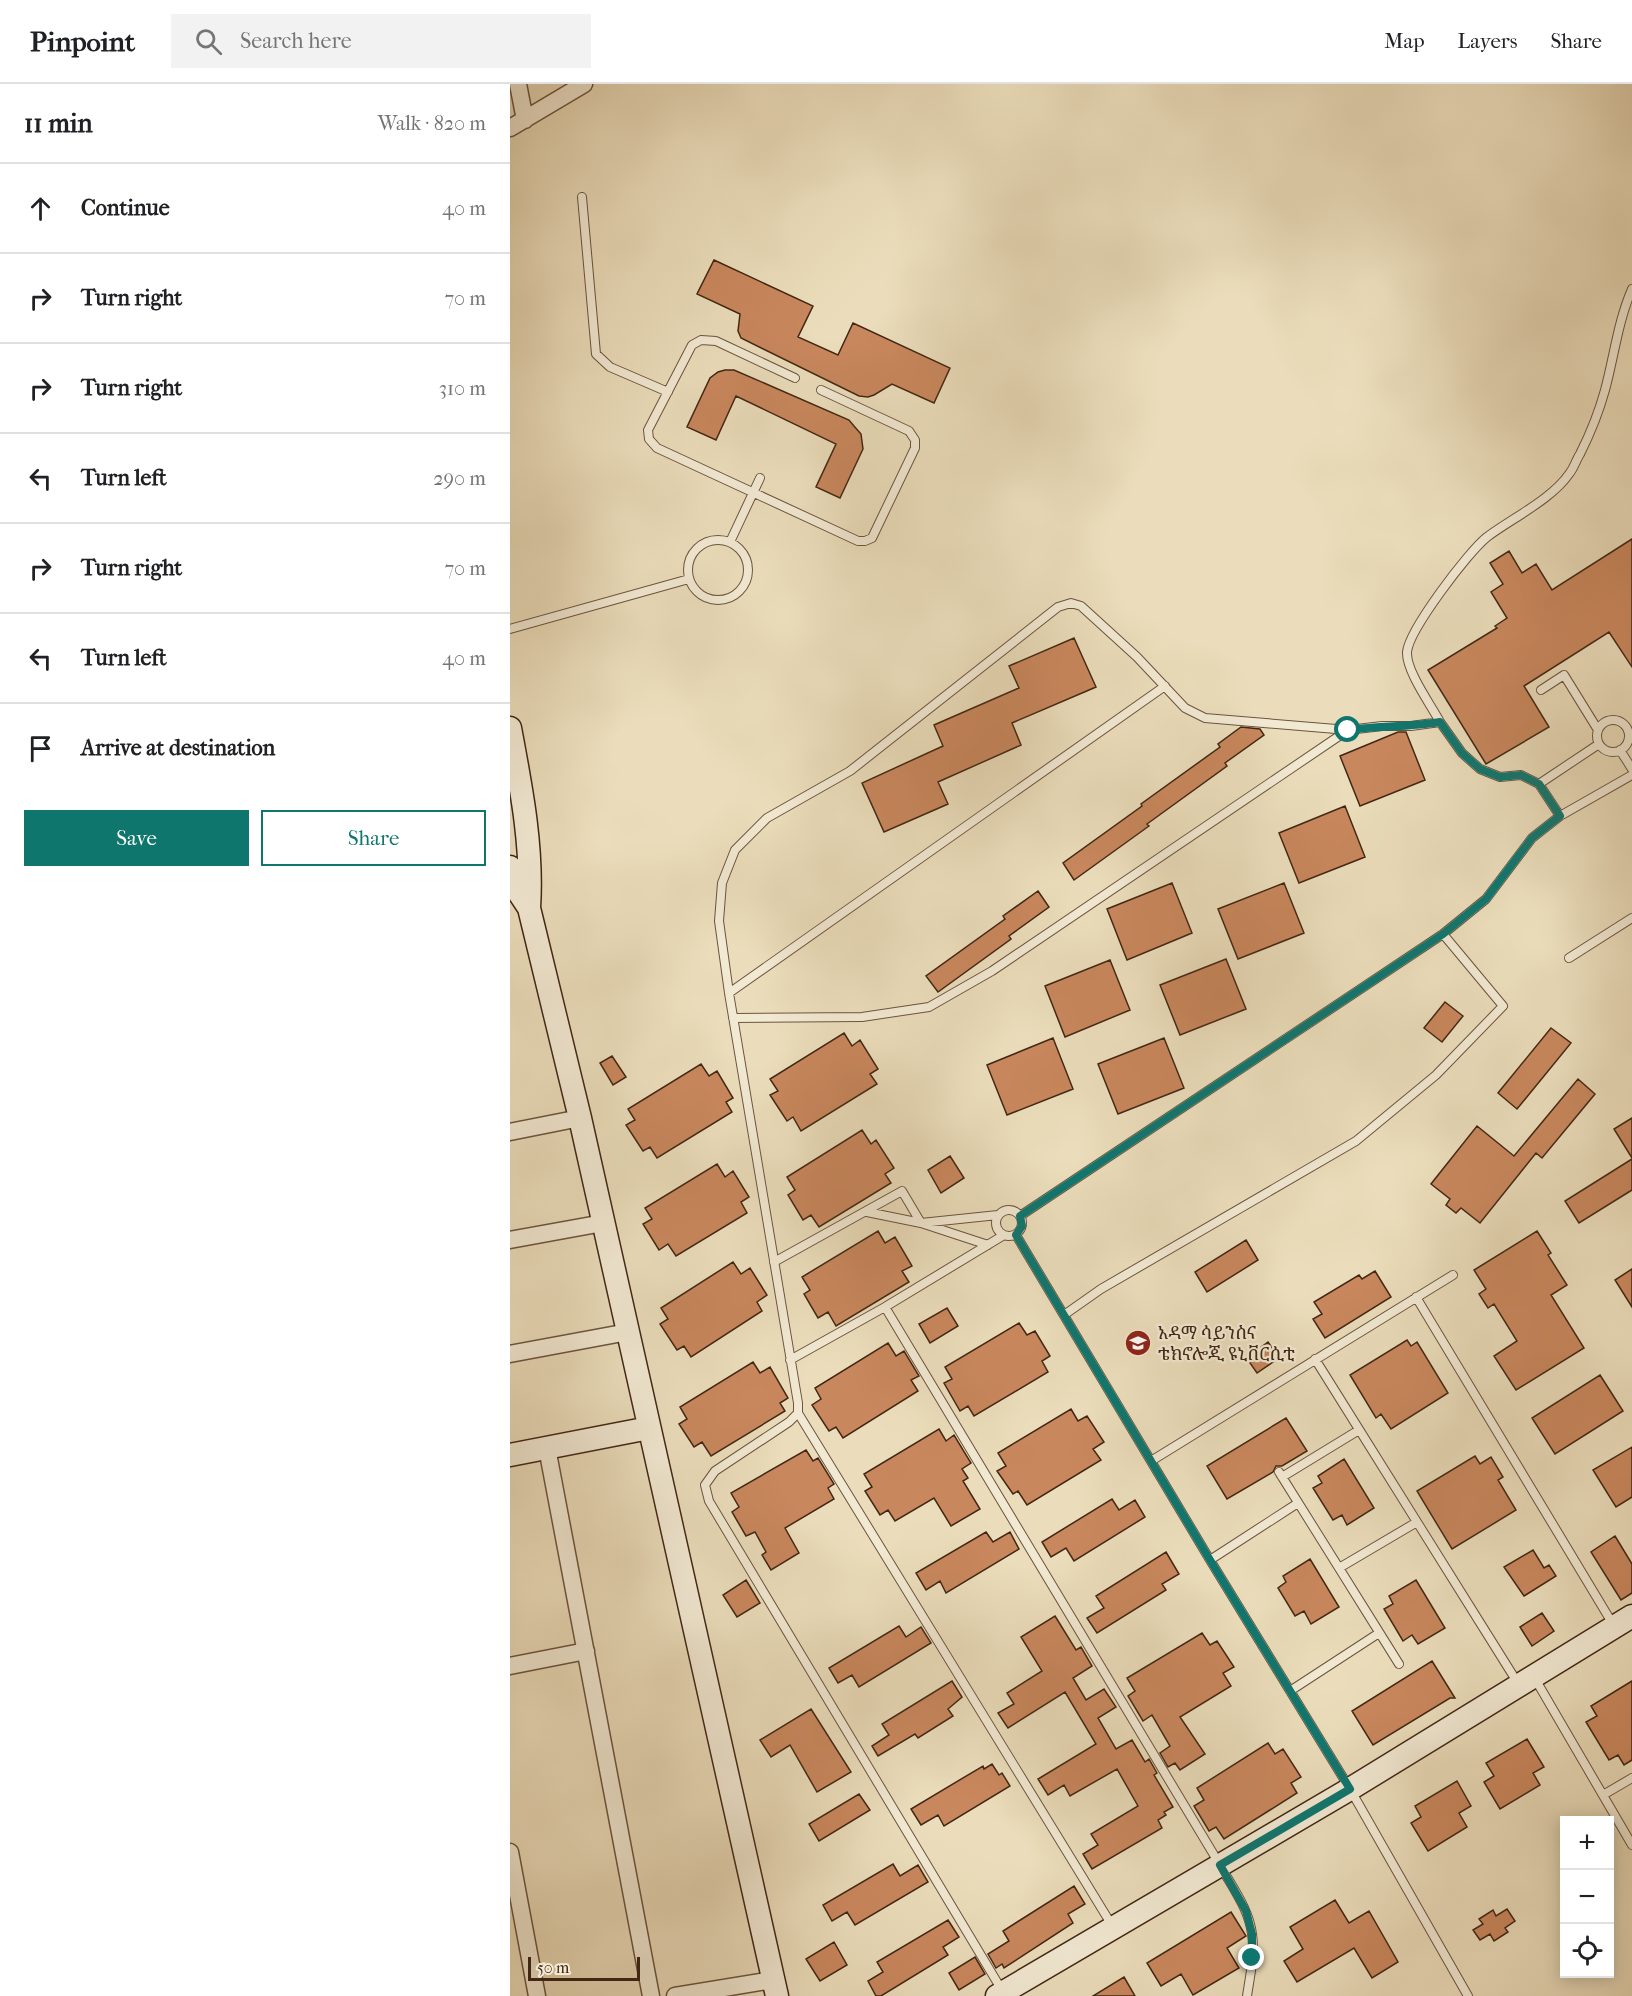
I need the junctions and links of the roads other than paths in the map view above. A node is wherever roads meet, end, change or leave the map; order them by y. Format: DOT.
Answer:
graph roads {
  1 [pos="518,84"];
  2 [pos="584,84"];
  3 [pos="517,124"];
  4 [pos="582,197"];
  5 [pos="1632,289"];
  6 [pos="795,378"];
  7 [pos="821,390"];
  8 [pos="668,392"];
  9 [pos="760,478"];
  10 [pos="754,492"];
  11 [pos="730,542"];
  12 [pos="689,579"];
  13 [pos="510,629"];
  14 [pos="1165,686"];
  15 [pos="1541,690"];
  16 [pos="1440,722"];
  17 [pos="510,728"];
  18 [pos="1348,730"];
  19 [pos="1598,730"];
  20 [pos="1630,735"];
  21 [pos="1599,744"];
  22 [pos="1620,750"];
  23 [pos="1632,769"];
  24 [pos="1632,775"];
  25 [pos="1539,784"];
  26 [pos="1560,816"];
  27 [pos="517,874"];
  28 [pos="1632,918"];
  29 [pos="1443,934"];
  30 [pos="1569,958"];
  31 [pos="729,993"];
  32 [pos="733,1018"];
  33 [pos="579,1118"];
  34 [pos="510,1132"];
  35 [pos="867,1212"];
  36 [pos="998,1215"];
  37 [pos="1020,1216"];
  38 [pos="603,1223"];
  39 [pos="921,1223"];
  40 [pos="1004,1235"];
  41 [pos="1016,1235"];
  42 [pos="510,1240"];
  43 [pos="988,1245"];
  44 [pos="774,1262"];
  45 [pos="1453,1275"];
  46 [pos="1416,1297"];
  47 [pos="885,1307"];
  48 [pos="1064,1315"];
  49 [pos="628,1332"];
  50 [pos="510,1354"];
  51 [pos="1315,1359"];
  52 [pos="790,1360"];
  53 [pos="798,1413"];
  54 [pos="650,1428"];
  55 [pos="1359,1430"];
  56 [pos="547,1448"];
  57 [pos="510,1455"];
  58 [pos="1151,1461"];
  59 [pos="1298,1503"];
  60 [pos="1417,1522"];
  61 [pos="1210,1560"];
  62 [pos="1339,1568"];
  63 [pos="1623,1621"];
  64 [pos="1379,1633"];
  65 [pos="586,1651"];
  66 [pos="1399,1664"];
  67 [pos="510,1666"];
  68 [pos="1526,1681"];
  69 [pos="1290,1691"];
  70 [pos="1632,1778"];
  71 [pos="1350,1789"];
  72 [pos="1603,1795"];
  73 [pos="1632,1845"];
  74 [pos="510,1852"];
  75 [pos="1220,1865"];
  76 [pos="1113,1928"];
  77 [pos="775,1988"];
  78 [pos="1002,1995"];
  79 [pos="537,1996"];
  80 [pos="651,1996"];
  81 [pos="675,1996"];
  82 [pos="1247,1996"];
  83 [pos="1468,1996"];
  1 -- 3 [label="street"];
  2 -- 3 [label="street"];
  4 -- 8 [label="lane"];
  5 -- 16 [label="lane"];
  6 -- 8 [label="lane"];
  7 -- 10 [label="lane"];
  8 -- 10 [label="lane"];
  9 -- 10 [label="lane"];
  10 -- 11 [label="lane"];
  11 -- 12 [label="lane"];
  11 -- 12 [label="lane"];
  12 -- 13 [label="lane"];
  14 -- 18 [label="lane"];
  14 -- 31 [label="lane"];
  14 -- 31 [label="lane"];
  15 -- 19 [label="lane"];
  16 -- 18 [label="lane"];
  16 -- 25 [label="lane"];
  17 -- 27 [label="street"];
  18 -- 32 [label="lane"];
  19 -- 20 [label="lane"];
  19 -- 21 [label="lane"];
  20 -- 22 [label="lane"];
  21 -- 22 [label="lane"];
  21 -- 25 [label="lane"];
  22 -- 23 [label="lane"];
  24 -- 26 [label="lane"];
  25 -- 26 [label="lane"];
  26 -- 29 [label="lane"];
  27 -- 33 [label="street"];
  28 -- 30 [label="lane"];
  29 -- 37 [label="lane"];
  29 -- 48 [label="lane"];
  31 -- 32 [label="lane"];
  32 -- 44 [label="lane"];
  33 -- 34 [label="street"];
  33 -- 38 [label="street"];
  35 -- 39 [label="lane"];
  35 -- 39 [label="lane"];
  35 -- 44 [label="lane"];
  36 -- 37 [label="lane"];
  36 -- 39 [label="lane"];
  36 -- 40 [label="lane"];
  37 -- 41 [label="lane"];
  38 -- 42 [label="street"];
  38 -- 49 [label="street"];
  39 -- 43 [label="lane"];
  40 -- 41 [label="lane"];
  40 -- 43 [label="lane"];
  41 -- 48 [label="lane"];
  43 -- 47 [label="lane"];
  44 -- 52 [label="lane"];
  45 -- 46 [label="lane"];
  46 -- 51 [label="lane"];
  46 -- 63 [label="lane"];
  47 -- 52 [label="lane"];
  47 -- 75 [label="lane"];
  48 -- 58 [label="lane"];
  49 -- 50 [label="street"];
  49 -- 54 [label="street"];
  51 -- 55 [label="lane"];
  51 -- 58 [label="lane"];
  52 -- 53 [label="lane"];
  53 -- 76 [label="lane"];
  53 -- 78 [label="lane"];
  54 -- 56 [label="street"];
  54 -- 77 [label="street"];
  55 -- 59 [label="lane"];
  55 -- 60 [label="lane"];
  56 -- 57 [label="street"];
  56 -- 65 [label="street"];
  58 -- 61 [label="lane"];
  59 -- 61 [label="lane"];
  59 -- 62 [label="lane"];
  60 -- 62 [label="lane"];
  60 -- 68 [label="lane"];
  61 -- 69 [label="lane"];
  62 -- 64 [label="lane"];
  63 -- 68 [label="street"];
  64 -- 66 [label="lane"];
  64 -- 69 [label="lane"];
  65 -- 67 [label="street"];
  65 -- 80 [label="street"];
  68 -- 71 [label="street"];
  68 -- 72 [label="lane"];
  69 -- 71 [label="lane"];
  70 -- 72 [label="lane"];
  71 -- 75 [label="street"];
  71 -- 83 [label="lane"];
  72 -- 73 [label="lane"];
  74 -- 79 [label="street"];
  75 -- 76 [label="street"];
  75 -- 82 [label="lane"];
  76 -- 78 [label="street"];
  77 -- 81 [label="street"];
}
